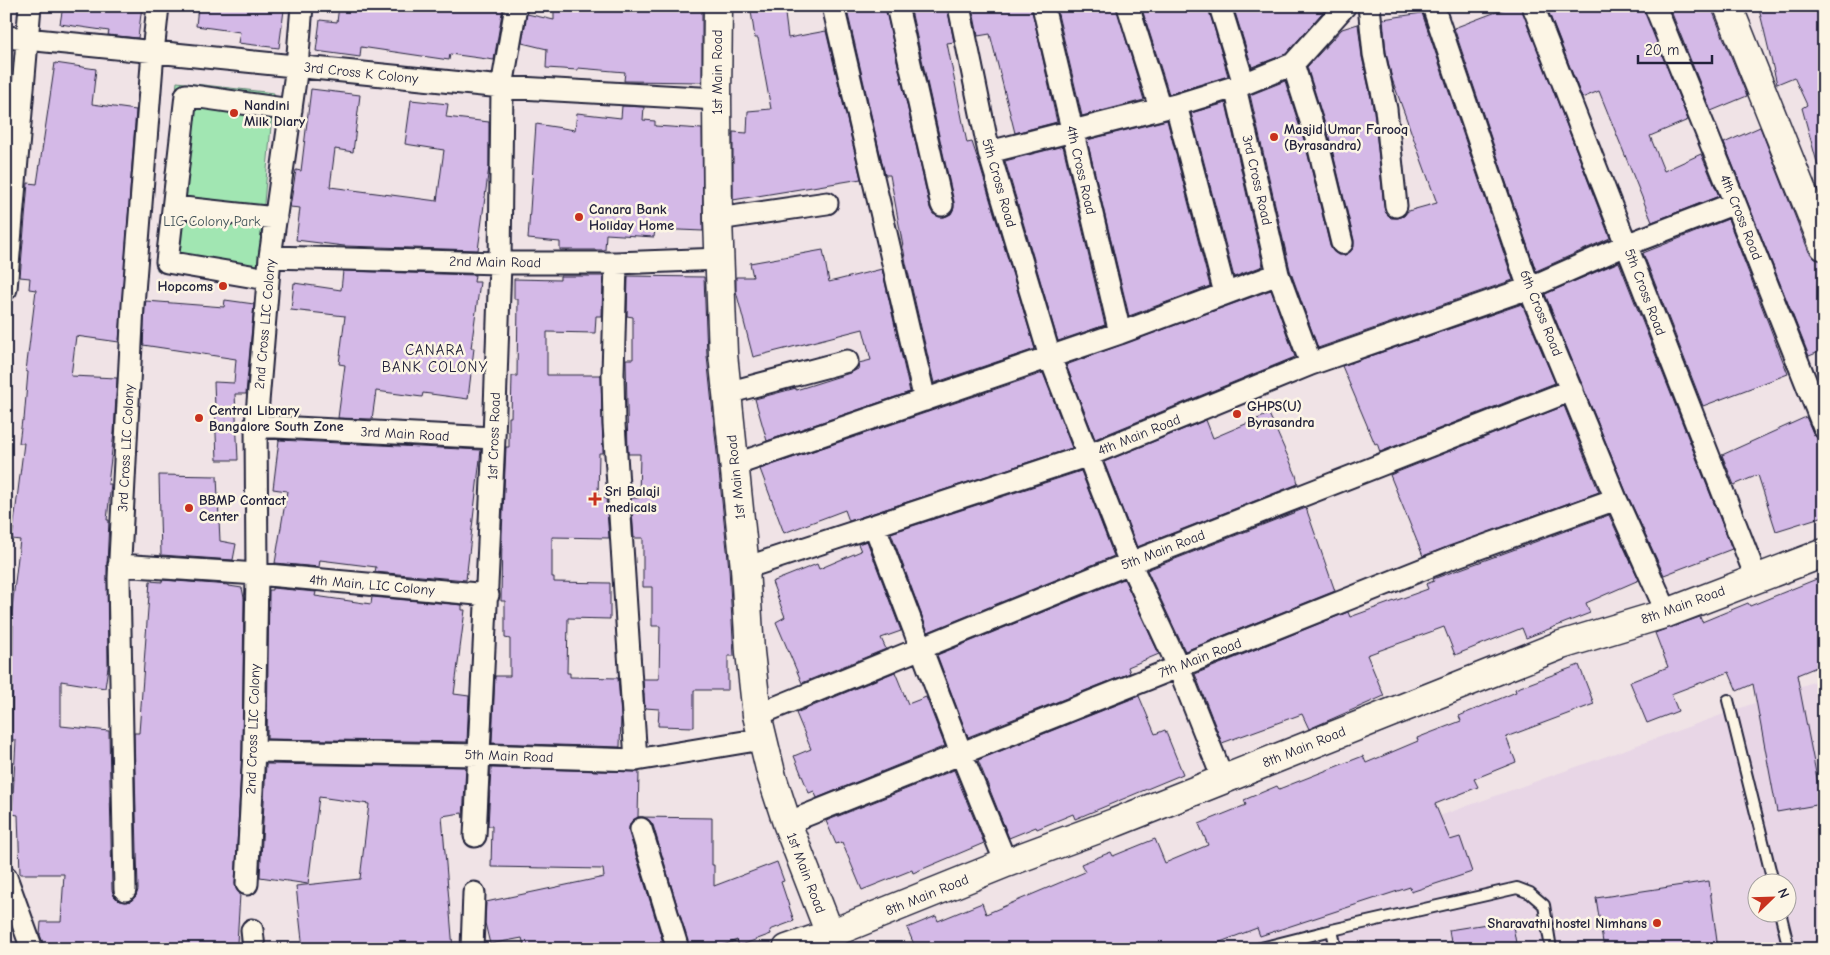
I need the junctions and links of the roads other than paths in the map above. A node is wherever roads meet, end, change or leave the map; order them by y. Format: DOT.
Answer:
graph roads {
  1 [pos="30,6"];
  2 [pos="158,6"];
  3 [pos="302,6"];
  4 [pos="516,6"];
  5 [pos="718,6"];
  6 [pos="833,6"];
  7 [pos="897,6"];
  8 [pos="959,6"];
  9 [pos="1043,6"];
  10 [pos="1128,6"];
  11 [pos="1220,6"];
  12 [pos="1345,6"];
  13 [pos="1369,6"];
  14 [pos="1434,6"];
  15 [pos="1533,6"];
  16 [pos="1655,6"];
  17 [pos="1731,7"];
  18 [pos="16,38"];
  19 [pos="153,52"];
  20 [pos="1293,64"];
  21 [pos="298,66"];
  22 [pos="1240,86"];
  23 [pos="502,87"];
  24 [pos="717,99"];
  25 [pos="1168,107"];
  26 [pos="291,110"];
  27 [pos="1072,132"];
  28 [pos="989,152"];
  29 [pos="143,178"];
  30 [pos="176,182"];
  31 [pos="827,203"];
  32 [pos="1735,203"];
  33 [pos="942,205"];
  34 [pos="1396,206"];
  35 [pos="174,207"];
  36 [pos="276,218"];
  37 [pos="718,220"];
  38 [pos="1342,244"];
  39 [pos="1626,245"];
  40 [pos="1824,246"];
  41 [pos="270,257"];
  42 [pos="720,259"];
  43 [pos="500,263"];
  44 [pos="616,263"];
  45 [pos="1278,274"];
  46 [pos="268,279"];
  47 [pos="1529,288"];
  48 [pos="6,289"];
  49 [pos="1225,293"];
  50 [pos="1120,333"];
  51 [pos="1050,357"];
  52 [pos="847,361"];
  53 [pos="1311,364"];
  54 [pos="1572,390"];
  55 [pos="727,393"];
  56 [pos="925,400"];
  57 [pos="256,426"];
  58 [pos="1824,428"];
  59 [pos="494,438"];
  60 [pos="1089,455"];
  61 [pos="734,465"];
  62 [pos="1616,499"];
  63 [pos="875,527"];
  64 [pos="1824,553"];
  65 [pos="1130,563"];
  66 [pos="119,565"];
  67 [pos="745,568"];
  68 [pos="257,574"];
  69 [pos="1756,577"];
  70 [pos="488,595"];
  71 [pos="1667,613"];
  72 [pos="921,648"];
  73 [pos="1178,666"];
  74 [pos="1728,700"];
  75 [pos="759,727"];
  76 [pos="254,751"];
  77 [pos="962,753"];
  78 [pos="479,755"];
  79 [pos="636,760"];
  80 [pos="1223,779"];
  81 [pos="787,823"];
  82 [pos="641,829"];
  83 [pos="475,836"];
  84 [pos="1006,862"];
  85 [pos="1771,872"];
  86 [pos="6,877"];
  87 [pos="247,884"];
  88 [pos="125,890"];
  89 [pos="474,893"];
  90 [pos="1782,922"];
  91 [pos="1332,930"];
  92 [pos="830,934"];
  93 [pos="794,948"];
  94 [pos="32,949"];
  95 [pos="472,949"];
  96 [pos="678,949"];
  97 [pos="1257,949"];
  98 [pos="1336,949"];
  99 [pos="1551,949"];
  100 [pos="1789,949"];
  1 -- 18 [label="street"];
  2 -- 19 [label="street, 3rd Cross LIC Colony"];
  3 -- 21 [label="street, 2nd Cross LIC Colony"];
  4 -- 23 [label="street, 1st Cross Road"];
  5 -- 24 [label="street, 1st Main Road"];
  6 -- 56 [label="street"];
  7 -- 33 [label="street"];
  8 -- 28 [label="street, 5th Cross Road"];
  9 -- 27 [label="street, 4th Cross Road"];
  10 -- 25 [label="street"];
  11 -- 22 [label="street, 3rd Cross Road"];
  12 -- 20 [label="street"];
  13 -- 34 [label="street"];
  14 -- 47 [label="street, 6th Cross Road"];
  15 -- 39 [label="street, 5th Cross Road"];
  16 -- 32 [label="street, 4th Cross Road"];
  17 -- 40 [label="street"];
  18 -- 19 [label="street, 3rd Cross K Colony"];
  18 -- 48 [label="street"];
  19 -- 21 [label="street, 3rd Cross K Colony"];
  19 -- 29 [label="street, 3rd Cross LIC Colony"];
  20 -- 22 [label="street"];
  20 -- 38 [label="street"];
  21 -- 23 [label="street, 3rd Cross K Colony"];
  21 -- 26 [label="street, 2nd Cross LIC Colony"];
  22 -- 25 [label="street"];
  22 -- 45 [label="street, 3rd Cross Road"];
  23 -- 24 [label="street, 3rd Cross K Colony"];
  23 -- 43 [label="street, 1st Cross Road"];
  24 -- 37 [label="street, 1st Main Road"];
  25 -- 27 [label="street"];
  25 -- 49 [label="street"];
  26 -- 30 [label="street"];
  26 -- 36 [label="street, 2nd Cross LIC Colony"];
  27 -- 28 [label="street"];
  27 -- 50 [label="street, 4th Cross Road"];
  28 -- 51 [label="street, 5th Cross Road"];
  29 -- 30 [label="street"];
  29 -- 66 [label="street, 3rd Cross LIC Colony"];
  30 -- 35 [label="street"];
  31 -- 37 [label="street"];
  32 -- 39 [label="street, 4th Main Road"];
  32 -- 58 [label="street, 4th Cross Road"];
  35 -- 36 [label="street"];
  35 -- 46 [label="street"];
  36 -- 41 [label="street, 2nd Cross LIC Colony"];
  37 -- 42 [label="street, 1st Main Road"];
  39 -- 47 [label="street, 4th Main Road"];
  39 -- 69 [label="street, 5th Cross Road"];
  41 -- 43 [label="street, 2nd Main Road"];
  41 -- 46 [label="street, 2nd Cross LIC Colony"];
  42 -- 44 [label="street, 2nd Main Road"];
  42 -- 55 [label="street, 1st Main Road"];
  43 -- 44 [label="street, 2nd Main Road"];
  43 -- 59 [label="street, 1st Cross Road"];
  44 -- 79 [label="street"];
  45 -- 49 [label="street"];
  45 -- 53 [label="street, 3rd Cross Road"];
  46 -- 57 [label="street, 2nd Cross LIC Colony"];
  47 -- 53 [label="street, 4th Main Road"];
  47 -- 54 [label="street, 6th Cross Road"];
  49 -- 50 [label="street"];
  50 -- 51 [label="street"];
  51 -- 56 [label="street"];
  51 -- 60 [label="street, 5th Cross Road"];
  52 -- 55 [label="street"];
  53 -- 60 [label="street, 4th Main Road"];
  54 -- 62 [label="street, 6th Cross Road"];
  54 -- 65 [label="street, 5th Main Road"];
  55 -- 61 [label="street, 1st Main Road"];
  56 -- 61 [label="street"];
  57 -- 59 [label="street, 3rd Main Road"];
  57 -- 68 [label="street, 2nd Cross LIC Colony"];
  59 -- 70 [label="street, 1st Cross Road"];
  60 -- 63 [label="street, 4th Main Road"];
  60 -- 65 [label="street, 5th Cross Road"];
  61 -- 67 [label="street, 1st Main Road"];
  62 -- 71 [label="street, 6th Cross Road"];
  62 -- 73 [label="street, 7th Main Road"];
  63 -- 67 [label="street, 4th Main Road"];
  63 -- 72 [label="street"];
  64 -- 69 [label="street, 8th Main Road"];
  65 -- 72 [label="street, 5th Main Road"];
  65 -- 73 [label="street, 5th Cross Road"];
  66 -- 68 [label="street, 4th Main, LIC Colony"];
  66 -- 88 [label="street, 3rd Cross LIC Colony"];
  67 -- 75 [label="street, 1st Main Road"];
  68 -- 70 [label="street, 4th Main, LIC Colony"];
  68 -- 76 [label="street, 2nd Cross LIC Colony"];
  69 -- 71 [label="street, 8th Main Road"];
  70 -- 78 [label="street, 1st Cross Road"];
  71 -- 80 [label="street, 8th Main Road"];
  72 -- 75 [label="street, 5th Main Road"];
  72 -- 77 [label="street"];
  73 -- 77 [label="street, 7th Main Road"];
  73 -- 80 [label="street, 5th Cross Road"];
  74 -- 85 [label="lane"];
  75 -- 79 [label="street, 5th Main Road"];
  75 -- 81 [label="street, 1st Main Road"];
  76 -- 78 [label="street, 5th Main Road"];
  76 -- 87 [label="street, 2nd Cross LIC Colony"];
  77 -- 81 [label="street, 7th Main Road"];
  77 -- 84 [label="street"];
  78 -- 79 [label="street, 5th Main Road"];
  78 -- 83 [label="street, 1st Cross Road"];
  80 -- 84 [label="street, 8th Main Road"];
  81 -- 92 [label="street, 1st Main Road"];
  82 -- 96 [label="street"];
  84 -- 92 [label="street, 8th Main Road"];
  86 -- 94 [label="street"];
  89 -- 95 [label="street"];
  90 -- 100 [label="lane"];
  91 -- 97 [label="lane"];
  91 -- 98 [label="lane"];
  91 -- 99 [label="lane"];
  92 -- 93 [label="street, 8th Main Road"];
}
